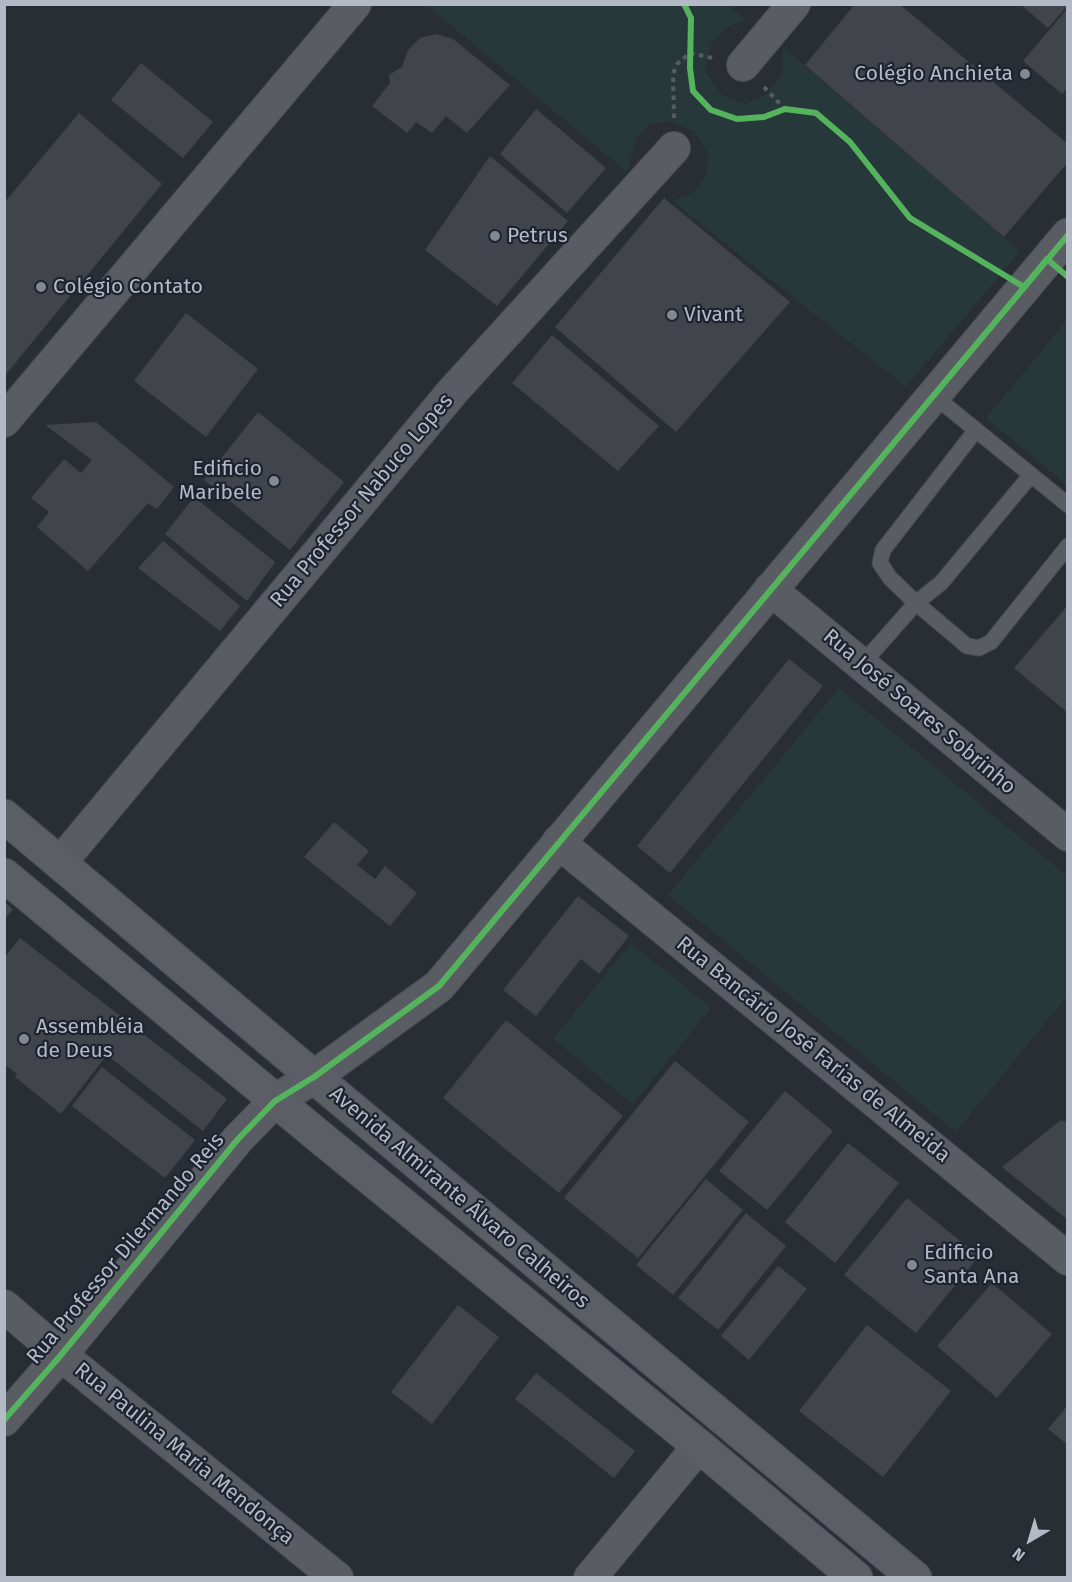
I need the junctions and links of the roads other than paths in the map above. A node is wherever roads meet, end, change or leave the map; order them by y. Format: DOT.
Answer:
graph roads {
  1 [pos="355,4"];
  2 [pos="794,4"];
  3 [pos="743,65"];
  4 [pos="674,148"];
  5 [pos="1068,236"];
  6 [pos="933,395"];
  7 [pos="4,421"];
  8 [pos="976,430"];
  9 [pos="1031,475"];
  10 [pos="1068,505"];
  11 [pos="1068,546"];
  12 [pos="770,589"];
  13 [pos="916,603"];
  14 [pos="862,664"];
  15 [pos="4,816"];
  16 [pos="1068,835"];
  17 [pos="558,842"];
  18 [pos="60,863"];
  19 [pos="4,875"];
  20 [pos="314,1077"];
  21 [pos="275,1101"];
  22 [pos="1068,1259"];
  23 [pos="4,1306"];
  24 [pos="61,1354"];
  25 [pos="4,1420"];
  26 [pos="699,1446"];
  27 [pos="337,1578"];
  28 [pos="590,1578"];
  29 [pos="856,1578"];
  30 [pos="915,1578"];
  1 -- 7 [label="street"];
  2 -- 3 [label="street"];
  4 -- 18 [label="street, Rua Professor Nabuco Lopes"];
  5 -- 6 [label="street"];
  6 -- 8 [label="lane"];
  6 -- 12 [label="street"];
  8 -- 9 [label="lane"];
  8 -- 13 [label="lane"];
  9 -- 10 [label="lane"];
  9 -- 13 [label="lane"];
  11 -- 13 [label="lane"];
  12 -- 14 [label="street, Rua José Soares Sobrinho"];
  12 -- 17 [label="street"];
  13 -- 14 [label="lane"];
  14 -- 16 [label="street, Rua José Soares Sobrinho"];
  15 -- 18 [label="main road, Avenida Almirante Álvaro Calheiros"];
  17 -- 20 [label="street"];
  17 -- 22 [label="street, Rua Bancário José Farias de Almeida"];
  18 -- 20 [label="main road, Avenida Almirante Álvaro Calheiros"];
  19 -- 21 [label="main road, Avenida Almirante Álvaro Calheiros"];
  20 -- 21 [label="street"];
  20 -- 30 [label="main road, Avenida Almirante Álvaro Calheiros"];
  21 -- 24 [label="street, Rua Professor Dilermando Reis"];
  21 -- 26 [label="main road, Avenida Almirante Álvaro Calheiros"];
  23 -- 24 [label="street, Rua Paulina Maria Mendonça"];
  24 -- 25 [label="street, Rua Professor Dilermando Reis"];
  24 -- 27 [label="street, Rua Paulina Maria Mendonça"];
  26 -- 28 [label="street"];
  26 -- 29 [label="main road, Avenida Almirante Álvaro Calheiros"];
}
